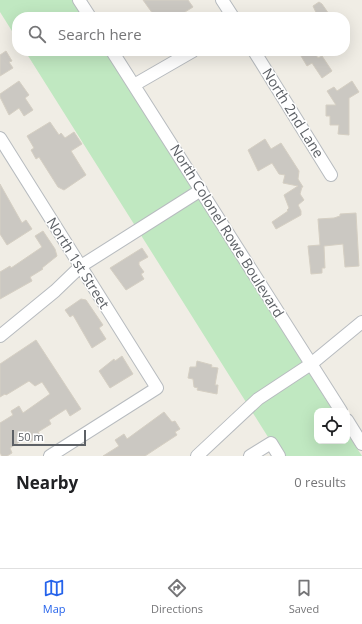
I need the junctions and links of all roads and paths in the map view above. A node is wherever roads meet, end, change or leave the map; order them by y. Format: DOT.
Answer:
graph roads {
  1 [pos="79,0"];
  2 [pos="222,0"];
  3 [pos="87,12"];
  4 [pos="230,12"];
  5 [pos="115,56"];
  6 [pos="184,56"];
  7 [pos="257,56"];
  8 [pos="134,85"];
  9 [pos="0,138"];
  10 [pos="331,174"];
  11 [pos="201,190"];
  12 [pos="81,266"];
  13 [pos="362,322"];
  14 [pos="0,336"];
  15 [pos="311,364"];
  16 [pos="339,408"];
  17 [pos="350,425"];
  18 [pos="362,444"];
  19 [pos="50,456"];
  20 [pos="197,456"];
  21 [pos="250,456"];
  22 [pos="279,456"];
  1 -- 3 [label="street"];
  2 -- 4 [label="street"];
  5 -- 8 [label="street, North Colonel Rowe Boulevard"];
  6 -- 8 [label="street"];
  7 -- 10 [label="street, North 2nd Lane"];
  8 -- 11 [label="street, North Colonel Rowe Boulevard"];
  9 -- 12 [label="street, North 1st Street"];
  11 -- 12 [label="street"];
  11 -- 15 [label="street, North Colonel Rowe Boulevard"];
  12 -- 14 [label="street"];
  12 -- 19 [label="street, North 1st Street"];
  13 -- 15 [label="street"];
  15 -- 16 [label="street, North Colonel Rowe Boulevard"];
  15 -- 20 [label="street"];
  17 -- 18 [label="street"];
  21 -- 22 [label="street"];
}
